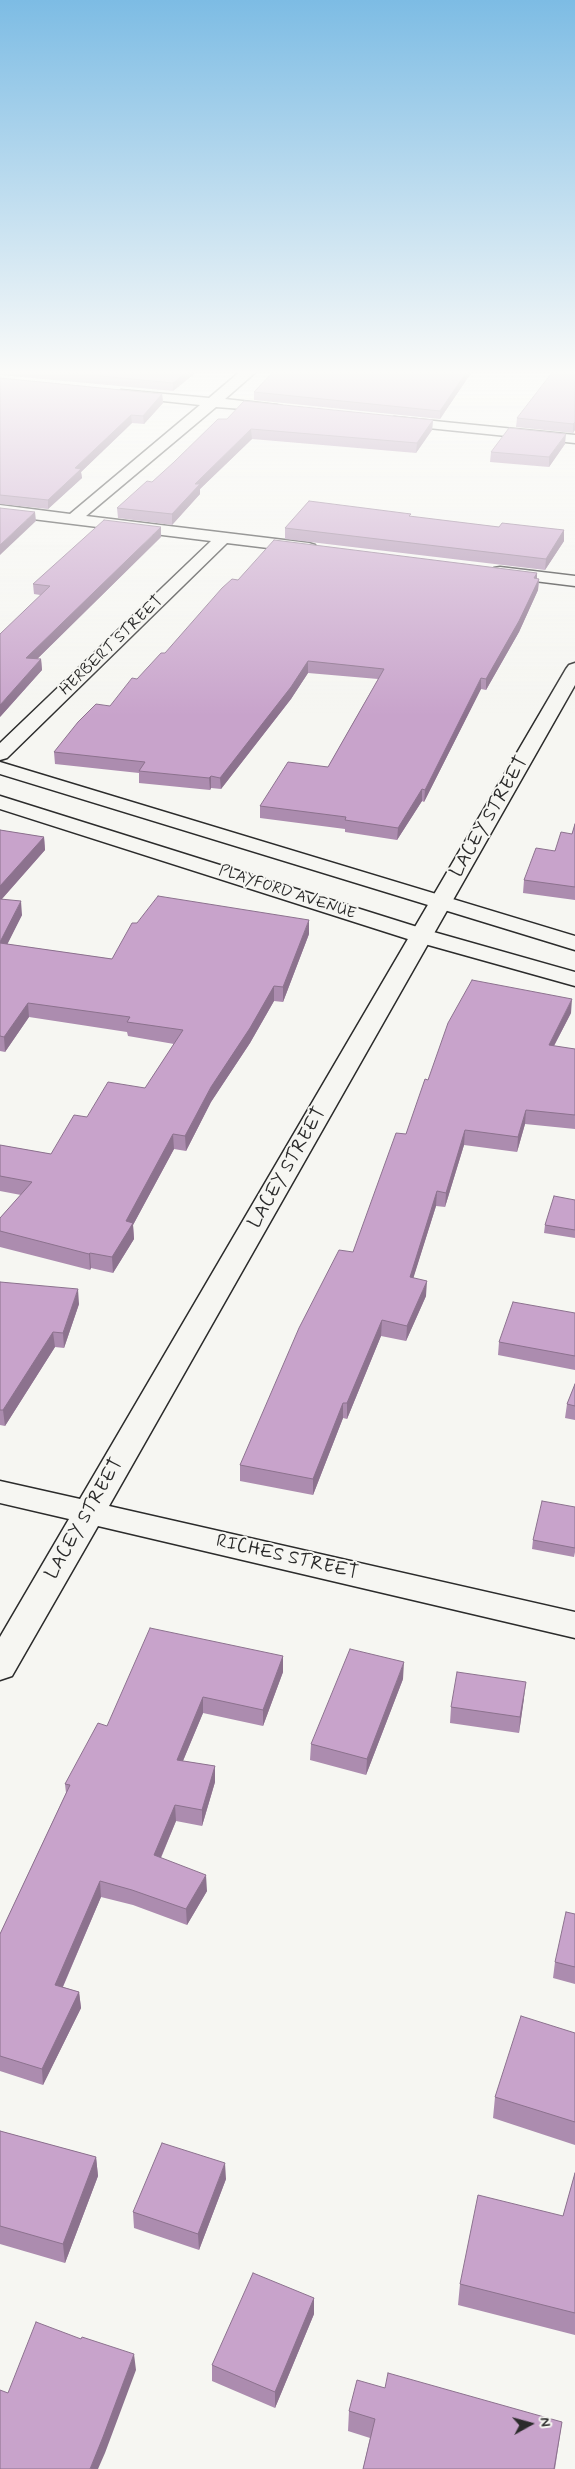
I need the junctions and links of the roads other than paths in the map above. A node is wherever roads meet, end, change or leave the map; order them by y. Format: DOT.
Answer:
graph roads {
  1 [pos="113,485"];
  2 [pos="0,510"];
  3 [pos="73,518"];
  4 [pos="224,537"];
  5 [pos="328,550"];
  6 [pos="480,569"];
  7 [pos="575,581"];
  8 [pos="575,669"];
  9 [pos="0,754"];
  10 [pos="0,768"];
  11 [pos="0,802"];
  12 [pos="441,901"];
  13 [pos="422,936"];
  14 [pos="575,943"];
  15 [pos="575,979"];
  16 [pos="0,1492"];
  17 [pos="88,1513"];
  18 [pos="575,1625"];
  19 [pos="0,1667"];
  1 -- 3 [label="main road"];
  2 -- 3 [label="main road"];
  3 -- 4 [label="main road"];
  4 -- 5 [label="main road"];
  4 -- 9 [label="main road, HERBERT STREET"];
  6 -- 7 [label="main road"];
  8 -- 12 [label="main road, LACEY STREET"];
  10 -- 12 [label="main road, PLAYFORD AVENUE"];
  11 -- 13 [label="main road, PLAYFORD AVENUE"];
  12 -- 13 [label="main road, LACEY STREET"];
  12 -- 14 [label="main road, PLAYFORD AVENUE"];
  13 -- 15 [label="main road, PLAYFORD AVENUE"];
  13 -- 17 [label="main road, LACEY STREET"];
  16 -- 17 [label="main road, RICHES STREET"];
  17 -- 18 [label="main road, RICHES STREET"];
  17 -- 19 [label="main road, LACEY STREET"];
}
